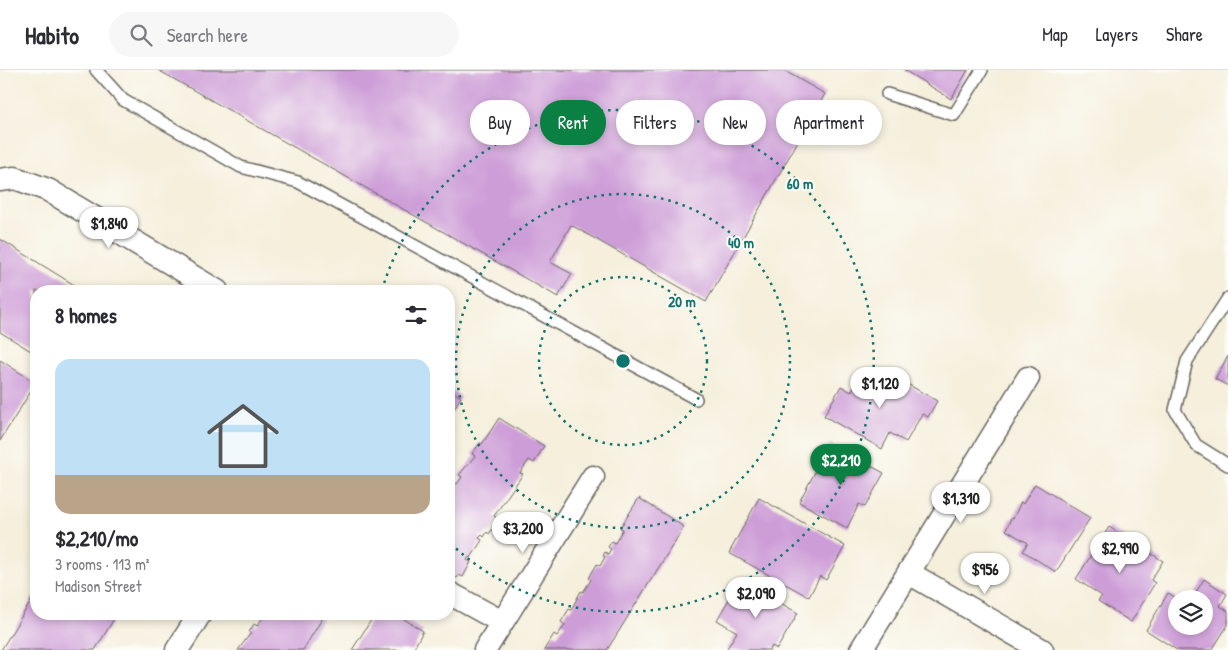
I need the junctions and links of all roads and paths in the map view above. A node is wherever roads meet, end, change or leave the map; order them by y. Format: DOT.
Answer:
graph roads {
  1 [pos="96,70"];
  2 [pos="982,70"];
  3 [pos="887,94"];
  4 [pos="0,180"];
  5 [pos="207,285"];
  6 [pos="1228,298"];
  7 [pos="1028,378"];
  8 [pos="696,399"];
  9 [pos="1228,465"];
  10 [pos="593,477"];
  11 [pos="909,573"];
  12 [pos="455,596"];
  13 [pos="196,620"];
  14 [pos="502,622"];
  15 [pos="177,650"];
  16 [pos="485,650"];
  17 [pos="861,650"];
  18 [pos="1042,650"];
  1 -- 8 [label="lane"];
  2 -- 3 [label="lane"];
  4 -- 5 [label="street"];
  6 -- 9 [label="lane"];
  7 -- 11 [label="street"];
  10 -- 14 [label="street"];
  11 -- 17 [label="street"];
  11 -- 18 [label="street"];
  12 -- 14 [label="street"];
  13 -- 15 [label="street"];
  14 -- 16 [label="street"];
}
